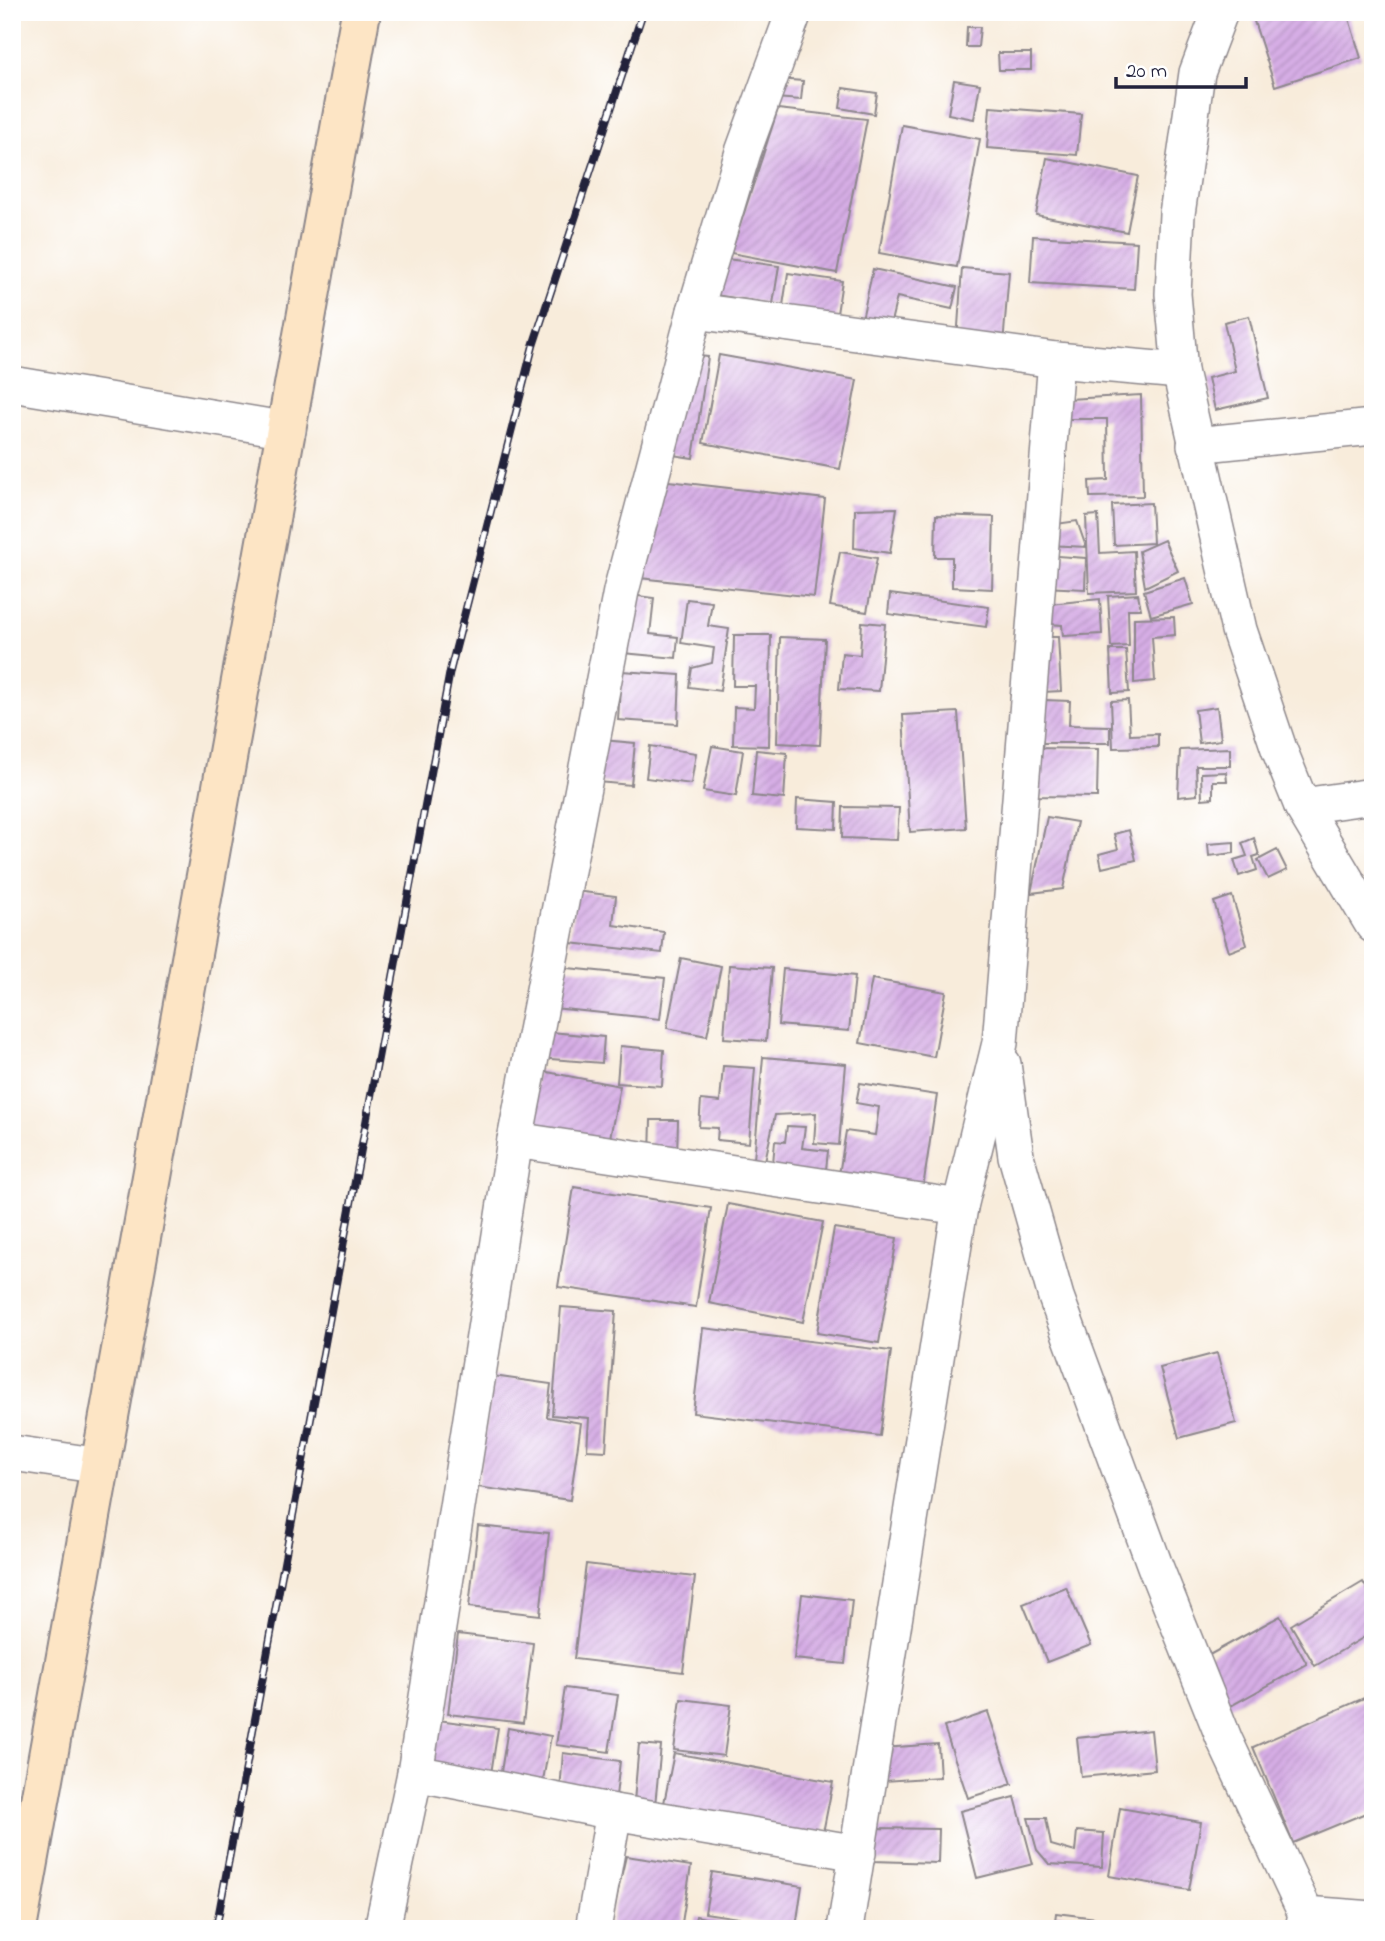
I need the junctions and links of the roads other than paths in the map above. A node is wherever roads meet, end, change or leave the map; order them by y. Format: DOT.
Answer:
graph roads {
  1 [pos="360,12"];
  2 [pos="794,12"];
  3 [pos="1220,12"];
  4 [pos="695,311"];
  5 [pos="1056,360"];
  6 [pos="1180,370"];
  7 [pos="12,384"];
  8 [pos="1373,427"];
  9 [pos="288,430"];
  10 [pos="1195,445"];
  11 [pos="1373,796"];
  12 [pos="1302,806"];
  13 [pos="1373,925"];
  14 [pos="1000,1043"];
  15 [pos="515,1140"];
  16 [pos="961,1207"];
  17 [pos="12,1453"];
  18 [pos="100,1466"];
  19 [pos="415,1773"];
  20 [pos="614,1812"];
  21 [pos="858,1853"];
  22 [pos="1373,1919"];
  23 [pos="1304,1921"];
  24 [pos="17,1929"];
  25 [pos="383,1929"];
  26 [pos="593,1929"];
  27 [pos="845,1929"];
  1 -- 9 [label="street"];
  2 -- 4 [label="street"];
  3 -- 6 [label="street"];
  4 -- 5 [label="street"];
  4 -- 15 [label="street"];
  5 -- 6 [label="street"];
  5 -- 14 [label="street"];
  6 -- 10 [label="street"];
  7 -- 9 [label="street"];
  8 -- 10 [label="street"];
  9 -- 18 [label="street"];
  10 -- 12 [label="street"];
  11 -- 12 [label="street"];
  12 -- 13 [label="street"];
  14 -- 16 [label="street"];
  14 -- 23 [label="street"];
  15 -- 16 [label="street"];
  15 -- 19 [label="street"];
  16 -- 21 [label="street"];
  17 -- 18 [label="street"];
  18 -- 24 [label="street"];
  19 -- 20 [label="street"];
  19 -- 25 [label="street"];
  20 -- 21 [label="street"];
  20 -- 26 [label="street"];
  21 -- 27 [label="street"];
  22 -- 23 [label="street"];
}
